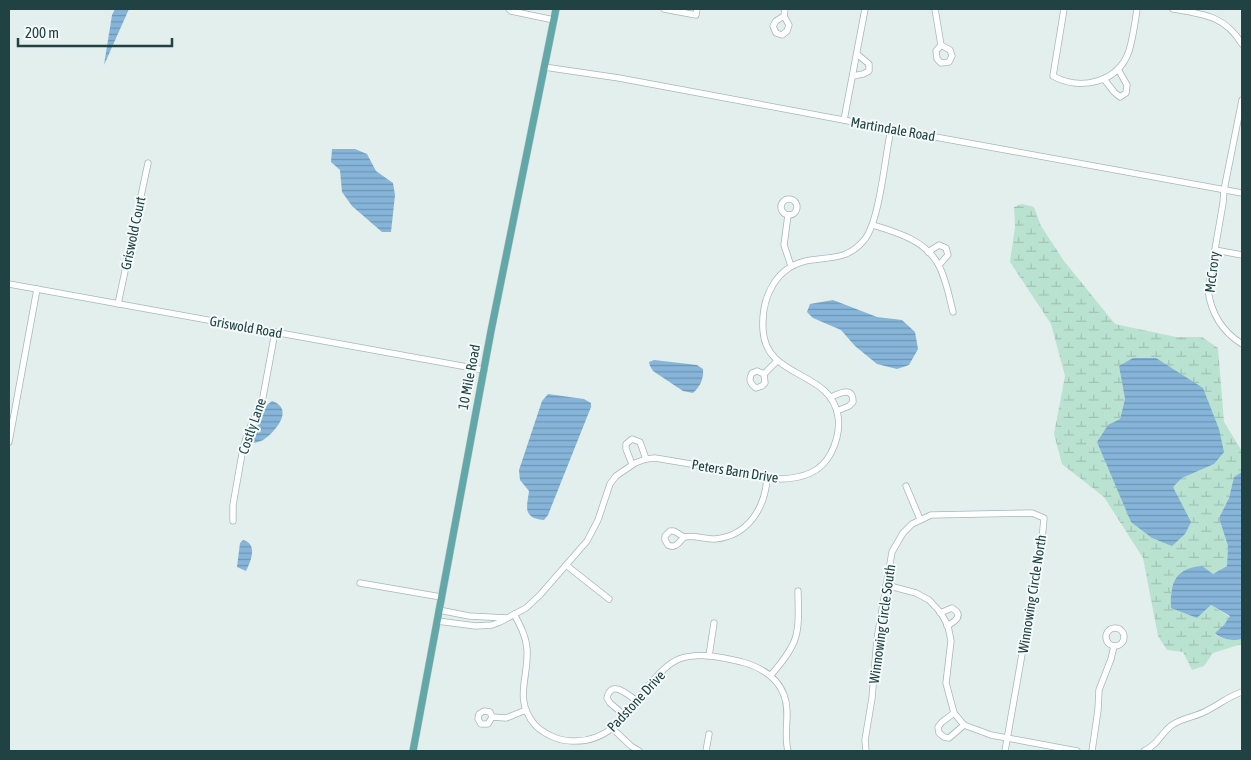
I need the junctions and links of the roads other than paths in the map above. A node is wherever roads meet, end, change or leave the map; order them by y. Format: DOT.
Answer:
graph roads {
  1 [pos="509,9"];
  2 [pos="556,9"];
  3 [pos="664,9"];
  4 [pos="697,9"];
  5 [pos="785,9"];
  6 [pos="865,9"];
  7 [pos="935,9"];
  8 [pos="1064,9"];
  9 [pos="1137,9"];
  10 [pos="1173,9"];
  11 [pos="784,16"];
  12 [pos="554,20"];
  13 [pos="1242,44"];
  14 [pos="942,45"];
  15 [pos="857,54"];
  16 [pos="544,67"];
  17 [pos="1118,69"];
  18 [pos="853,76"];
  19 [pos="1104,79"];
  20 [pos="1242,100"];
  21 [pos="844,120"];
  22 [pos="891,129"];
  23 [pos="148,163"];
  24 [pos="1224,190"];
  25 [pos="1242,193"];
  26 [pos="788,215"];
  27 [pos="873,225"];
  28 [pos="1215,250"];
  29 [pos="928,252"];
  30 [pos="1242,255"];
  31 [pos="939,265"];
  32 [pos="791,266"];
  33 [pos="9,284"];
  34 [pos="37,289"];
  35 [pos="118,304"];
  36 [pos="953,312"];
  37 [pos="275,332"];
  38 [pos="1242,344"];
  39 [pos="777,361"];
  40 [pos="484,370"];
  41 [pos="764,374"];
  42 [pos="831,398"];
  43 [pos="837,411"];
  44 [pos="9,442"];
  45 [pos="646,459"];
  46 [pos="632,464"];
  47 [pos="767,478"];
  48 [pos="906,486"];
  49 [pos="931,515"];
  50 [pos="920,519"];
  51 [pos="233,520"];
  52 [pos="684,537"];
  53 [pos="566,565"];
  54 [pos="360,583"];
  55 [pos="886,585"];
  56 [pos="798,591"];
  57 [pos="441,597"];
  58 [pos="609,599"];
  59 [pos="439,610"];
  60 [pos="940,613"];
  61 [pos="514,614"];
  62 [pos="507,618"];
  63 [pos="437,621"];
  64 [pos="714,623"];
  65 [pos="947,626"];
  66 [pos="1114,646"];
  67 [pos="710,656"];
  68 [pos="771,676"];
  69 [pos="1242,692"];
  70 [pos="637,701"];
  71 [pos="526,710"];
  72 [pos="954,713"];
  73 [pos="624,715"];
  74 [pos="492,718"];
  75 [pos="964,725"];
  76 [pos="613,729"];
  77 [pos="709,734"];
  78 [pos="1007,738"];
  79 [pos="1155,749"];
  80 [pos="413,751"];
  81 [pos="639,751"];
  82 [pos="706,751"];
  83 [pos="788,751"];
  84 [pos="866,751"];
  85 [pos="1005,751"];
  86 [pos="1077,751"];
  87 [pos="1092,751"];
  88 [pos="1144,751"];
  1 -- 12 [label="street"];
  2 -- 12 [label="main road, 10 Mile Road"];
  3 -- 4 [label="street"];
  5 -- 11 [label="street"];
  6 -- 15 [label="street"];
  7 -- 14 [label="street"];
  8 -- 19 [label="street"];
  9 -- 17 [label="street"];
  10 -- 13 [label="street"];
  12 -- 16 [label="main road, 10 Mile Road"];
  15 -- 18 [label="street"];
  15 -- 18 [label="street"];
  16 -- 21 [label="street, Martindale Road"];
  16 -- 40 [label="main road, 10 Mile Road"];
  17 -- 19 [label="street"];
  17 -- 19 [label="street"];
  18 -- 21 [label="street"];
  20 -- 24 [label="street, McCrory"];
  21 -- 22 [label="street, Martindale Road"];
  22 -- 24 [label="street, Martindale Road"];
  22 -- 27 [label="street, Peters Barn Drive"];
  23 -- 35 [label="street, Griswold Court"];
  24 -- 25 [label="street, Martindale Road"];
  24 -- 28 [label="street, McCrory"];
  26 -- 32 [label="street"];
  27 -- 29 [label="street"];
  27 -- 32 [label="street, Peters Barn Drive"];
  28 -- 30 [label="street"];
  28 -- 38 [label="street, McCrory"];
  29 -- 31 [label="street"];
  29 -- 31 [label="street"];
  31 -- 36 [label="street"];
  32 -- 39 [label="street, Peters Barn Drive"];
  33 -- 34 [label="street, Griswold Road"];
  34 -- 35 [label="street, Griswold Road"];
  34 -- 44 [label="street"];
  35 -- 37 [label="street, Griswold Road"];
  37 -- 40 [label="street, Griswold Road"];
  37 -- 51 [label="street, Costly Lane"];
  39 -- 41 [label="street"];
  39 -- 42 [label="street, Peters Barn Drive"];
  40 -- 57 [label="main road, 10 Mile Road"];
  42 -- 43 [label="street, Peters Barn Drive"];
  42 -- 43 [label="street"];
  43 -- 47 [label="street, Peters Barn Drive"];
  45 -- 46 [label="street, Peters Barn Drive"];
  45 -- 46 [label="street"];
  45 -- 47 [label="street, Peters Barn Drive"];
  46 -- 53 [label="street, Peters Barn Drive"];
  47 -- 52 [label="street"];
  48 -- 50 [label="street"];
  49 -- 50 [label="street, Winnowing Circle South"];
  49 -- 78 [label="street, Winnowing Circle North"];
  50 -- 55 [label="street, Winnowing Circle South"];
  53 -- 58 [label="street"];
  53 -- 61 [label="street, Peters Barn Drive"];
  54 -- 57 [label="street"];
  55 -- 60 [label="street"];
  55 -- 84 [label="street, Winnowing Circle South"];
  56 -- 68 [label="street"];
  57 -- 59 [label="main road, 10 Mile Road"];
  59 -- 62 [label="street"];
  59 -- 63 [label="main road, 10 Mile Road"];
  60 -- 65 [label="street"];
  60 -- 65 [label="street"];
  61 -- 62 [label="street, Peters Barn Drive"];
  61 -- 71 [label="street"];
  62 -- 63 [label="street, Peters Barn Drive"];
  63 -- 80 [label="main road, 10 Mile Road"];
  64 -- 67 [label="street"];
  65 -- 72 [label="street"];
  66 -- 87 [label="street"];
  67 -- 68 [label="street, Padstone Drive"];
  67 -- 70 [label="street, Padstone Drive"];
  68 -- 83 [label="street, Padstone Drive"];
  69 -- 79 [label="street"];
  70 -- 73 [label="street, Padstone Drive"];
  70 -- 73 [label="street"];
  71 -- 74 [label="street"];
  71 -- 76 [label="street, Padstone Drive"];
  72 -- 75 [label="street"];
  72 -- 75 [label="street"];
  73 -- 76 [label="street, Padstone Drive"];
  75 -- 78 [label="street"];
  76 -- 81 [label="street"];
  77 -- 82 [label="street"];
  78 -- 85 [label="street, Winnowing Circle North"];
  78 -- 86 [label="street"];
  79 -- 88 [label="street"];
}
